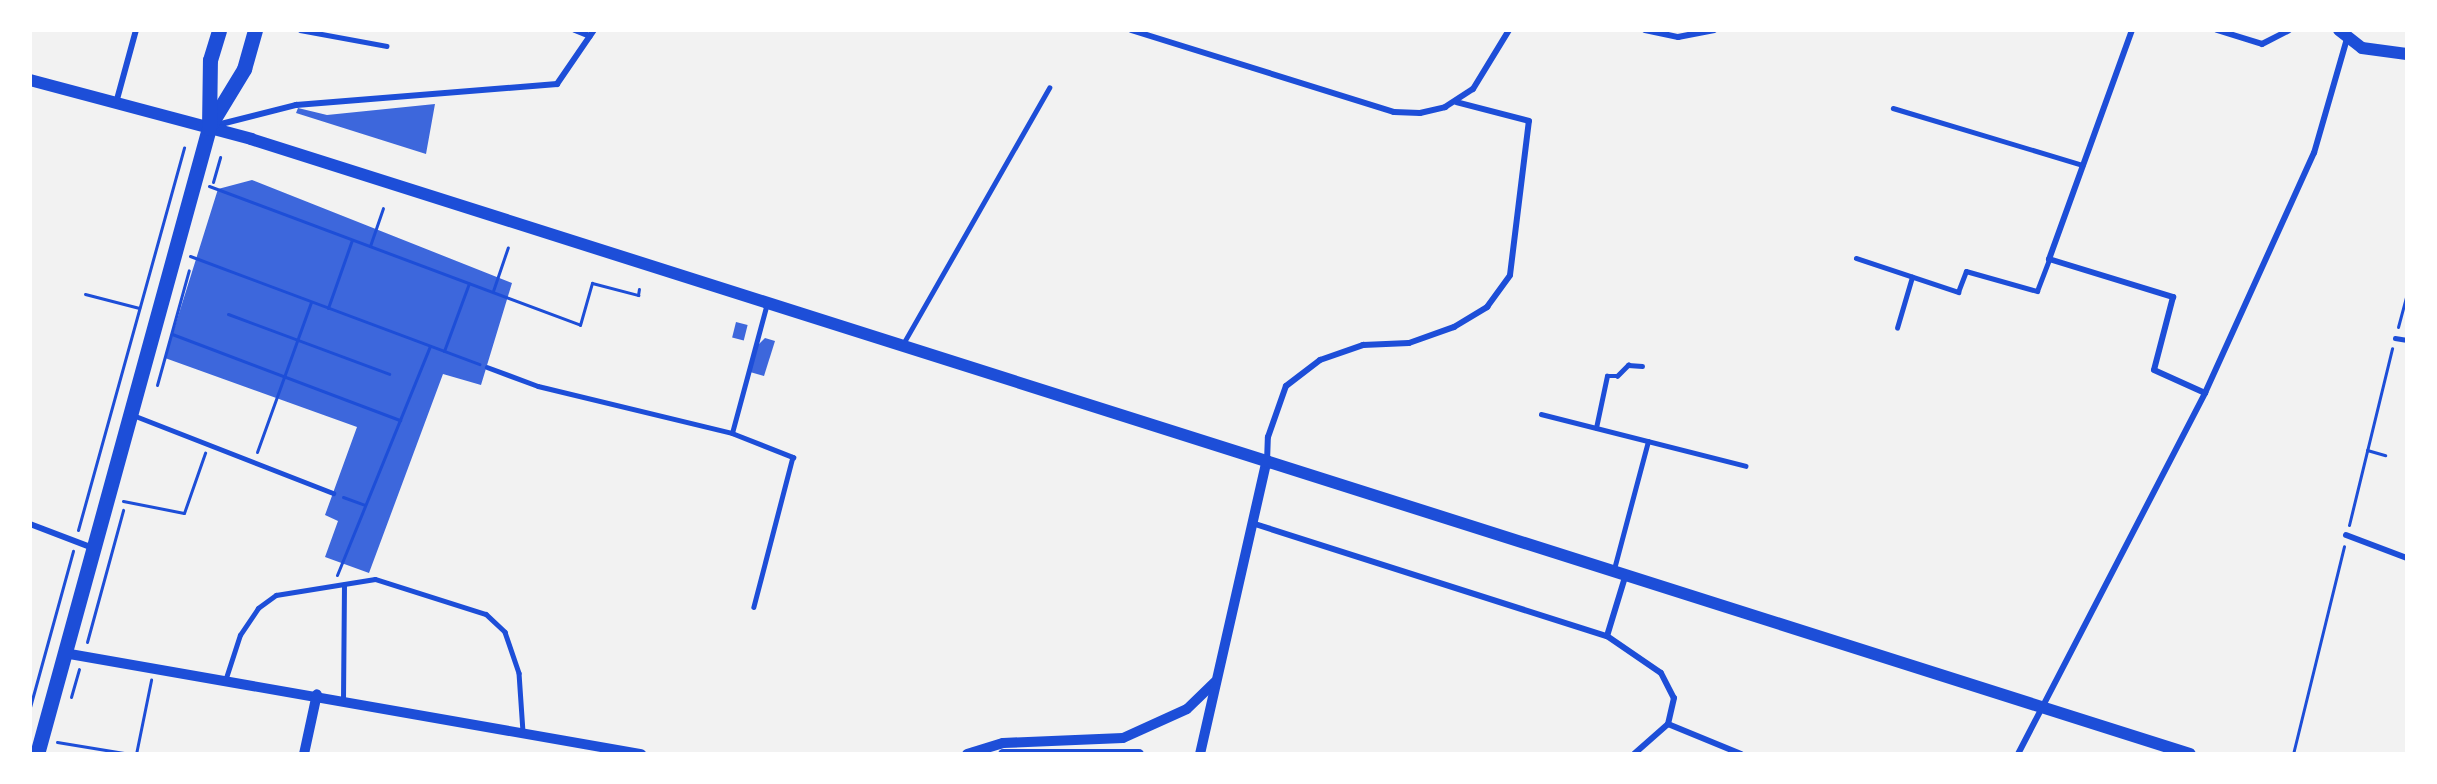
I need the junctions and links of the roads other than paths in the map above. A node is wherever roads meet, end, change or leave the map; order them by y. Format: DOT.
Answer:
graph roads {
  1 [pos="136,30"];
  2 [pos="219,30"];
  3 [pos="255,30"];
  4 [pos="300,30"];
  5 [pos="575,30"];
  6 [pos="1131,30"];
  7 [pos="1509,30"];
  8 [pos="1646,30"];
  9 [pos="1714,30"];
  10 [pos="2132,30"];
  11 [pos="2217,30"];
  12 [pos="2289,30"];
  13 [pos="592,33"];
  14 [pos="2343,34"];
  15 [pos="387,46"];
  16 [pos="2404,56"];
  17 [pos="30,80"];
  18 [pos="1049,88"];
  19 [pos="1456,102"];
  20 [pos="116,103"];
  21 [pos="1893,108"];
  22 [pos="208,128"];
  23 [pos="2083,165"];
  24 [pos="1856,258"];
  25 [pos="2049,259"];
  26 [pos="1912,277"];
  27 [pos="767,303"];
  28 [pos="1897,328"];
  29 [pos="2395,338"];
  30 [pos="2407,340"];
  31 [pos="902,346"];
  32 [pos="1642,366"];
  33 [pos="486,367"];
  34 [pos="2205,393"];
  35 [pos="130,414"];
  36 [pos="1541,414"];
  37 [pos="1596,428"];
  38 [pos="732,433"];
  39 [pos="1648,441"];
  40 [pos="1266,462"];
  41 [pos="1746,466"];
  42 [pos="333,493"];
  43 [pos="1255,524"];
  44 [pos="30,525"];
  45 [pos="2346,536"];
  46 [pos="93,548"];
  47 [pos="2407,558"];
  48 [pos="1619,575"];
  49 [pos="344,585"];
  50 [pos="754,607"];
  51 [pos="1607,636"];
  52 [pos="64,653"];
  53 [pos="226,678"];
  54 [pos="1215,681"];
  55 [pos="317,694"];
  56 [pos="344,699"];
  57 [pos="2039,709"];
  58 [pos="1668,724"];
  59 [pos="523,731"];
  60 [pos="35,737"];
  61 [pos="37,754"];
  62 [pos="304,754"];
  63 [pos="641,754"];
  64 [pos="967,754"];
  65 [pos="1002,754"];
  66 [pos="1139,754"];
  67 [pos="1200,754"];
  68 [pos="1634,754"];
  69 [pos="1741,754"];
  70 [pos="2018,754"];
  71 [pos="2190,754"];
  1 -- 20 [label="street"];
  2 -- 22 [label="main road"];
  3 -- 22 [label="main road"];
  4 -- 15 [label="lane"];
  5 -- 13 [label="street"];
  6 -- 19 [label="street"];
  7 -- 19 [label="street"];
  8 -- 9 [label="street"];
  10 -- 23 [label="street"];
  11 -- 12 [label="street"];
  13 -- 22 [label="street"];
  14 -- 16 [label="main road"];
  14 -- 34 [label="street"];
  17 -- 20 [label="main road"];
  18 -- 31 [label="lane"];
  19 -- 40 [label="street"];
  20 -- 22 [label="main road"];
  21 -- 23 [label="lane"];
  22 -- 27 [label="main road"];
  22 -- 35 [label="main road"];
  23 -- 25 [label="street"];
  24 -- 26 [label="lane"];
  25 -- 26 [label="lane"];
  25 -- 34 [label="street"];
  26 -- 28 [label="lane"];
  27 -- 31 [label="main road"];
  27 -- 38 [label="lane"];
  29 -- 30 [label="lane"];
  31 -- 40 [label="main road"];
  32 -- 37 [label="lane"];
  33 -- 38 [label="lane"];
  34 -- 57 [label="street"];
  35 -- 42 [label="lane"];
  35 -- 46 [label="main road"];
  36 -- 37 [label="lane"];
  37 -- 39 [label="lane"];
  38 -- 50 [label="lane"];
  39 -- 41 [label="lane"];
  39 -- 48 [label="lane"];
  40 -- 43 [label="street"];
  40 -- 48 [label="main road"];
  43 -- 51 [label="street"];
  43 -- 54 [label="street"];
  44 -- 46 [label="street"];
  45 -- 47 [label="street"];
  46 -- 52 [label="main road"];
  48 -- 51 [label="street"];
  48 -- 57 [label="main road"];
  49 -- 53 [label="lane"];
  49 -- 56 [label="lane"];
  49 -- 59 [label="lane"];
  51 -- 58 [label="street"];
  52 -- 53 [label="street"];
  52 -- 60 [label="main road"];
  53 -- 55 [label="street"];
  54 -- 64 [label="street"];
  54 -- 67 [label="street"];
  55 -- 56 [label="street"];
  55 -- 62 [label="street"];
  56 -- 59 [label="street"];
  57 -- 70 [label="street"];
  57 -- 71 [label="main road"];
  58 -- 68 [label="street"];
  58 -- 69 [label="street"];
  59 -- 63 [label="street"];
  60 -- 61 [label="main road"];
  65 -- 66 [label="street"];
}
